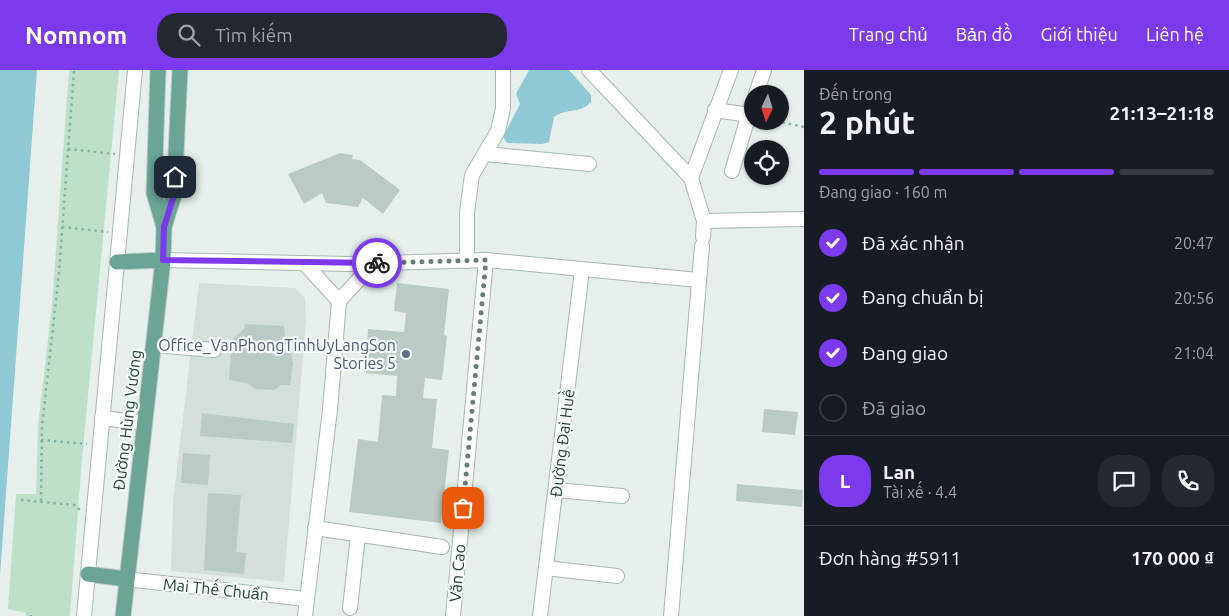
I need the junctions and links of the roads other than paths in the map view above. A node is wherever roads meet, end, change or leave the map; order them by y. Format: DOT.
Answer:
graph roads {
  1 [pos="135,70"];
  2 [pos="158,70"];
  3 [pos="180,70"];
  4 [pos="503,70"];
  5 [pos="590,70"];
  6 [pos="731,70"];
  7 [pos="764,70"];
  8 [pos="759,85"];
  9 [pos="715,110"];
  10 [pos="744,110"];
  11 [pos="745,130"];
  12 [pos="485,154"];
  13 [pos="589,164"];
  14 [pos="732,171"];
  15 [pos="691,178"];
  16 [pos="804,219"];
  17 [pos="704,221"];
  18 [pos="164,227"];
  19 [pos="163,260"];
  20 [pos="486,260"];
  21 [pos="467,261"];
  22 [pos="117,262"];
  23 [pos="304,263"];
  24 [pos="374,263"];
  25 [pos="582,270"];
  26 [pos="698,280"];
  27 [pos="339,301"];
  28 [pos="154,345"];
  29 [pos="214,350"];
  30 [pos="102,418"];
  31 [pos="144,423"];
  32 [pos="556,490"];
  33 [pos="622,496"];
  34 [pos="315,528"];
  35 [pos="358,536"];
  36 [pos="442,547"];
  37 [pos="546,568"];
  38 [pos="88,574"];
  39 [pos="617,576"];
  40 [pos="126,578"];
  41 [pos="306,599"];
  42 [pos="350,608"];
  43 [pos="84,616"];
  44 [pos="123,616"];
  45 [pos="305,616"];
  46 [pos="453,616"];
  47 [pos="540,616"];
  48 [pos="671,616"];
  1 -- 22 [label="street"];
  2 -- 18 [label="main road, Đường Hùng Vương"];
  3 -- 18 [label="main road, Đường Hùng Vương"];
  4 -- 12 [label="street"];
  5 -- 15 [label="street"];
  6 -- 9 [label="street"];
  7 -- 8 [label="street"];
  9 -- 10 [label="street"];
  9 -- 15 [label="street"];
  11 -- 14 [label="street"];
  12 -- 13 [label="street"];
  12 -- 21 [label="street"];
  15 -- 17 [label="street"];
  16 -- 17 [label="street"];
  17 -- 26 [label="street"];
  18 -- 19 [label="main road, Đường Hùng Vương"];
  19 -- 22 [label="main road"];
  19 -- 23 [label="street"];
  19 -- 28 [label="main road, Đường Hùng Vương"];
  20 -- 21 [label="street"];
  20 -- 25 [label="street"];
  20 -- 46 [label="street, Văn Cao"];
  21 -- 24 [label="street"];
  22 -- 30 [label="street"];
  23 -- 24 [label="street"];
  23 -- 27 [label="street"];
  24 -- 27 [label="street"];
  25 -- 26 [label="street"];
  25 -- 32 [label="street, Đường Đại Huề"];
  26 -- 48 [label="street"];
  27 -- 34 [label="street"];
  28 -- 29 [label="street"];
  28 -- 31 [label="main road, Đường Hùng Vương"];
  30 -- 31 [label="street"];
  30 -- 38 [label="street"];
  31 -- 40 [label="main road, Đường Hùng Vương"];
  32 -- 33 [label="street"];
  32 -- 37 [label="street, Đường Đại Huề"];
  34 -- 35 [label="street"];
  34 -- 41 [label="street"];
  35 -- 36 [label="street"];
  35 -- 42 [label="street"];
  37 -- 39 [label="street"];
  37 -- 47 [label="street, Đường Đại Huề"];
  38 -- 40 [label="main road"];
  38 -- 43 [label="street"];
  40 -- 41 [label="street, Mai Thế Chuẩn"];
  40 -- 44 [label="main road, Đường Hùng Vương"];
  41 -- 45 [label="street"];
}
